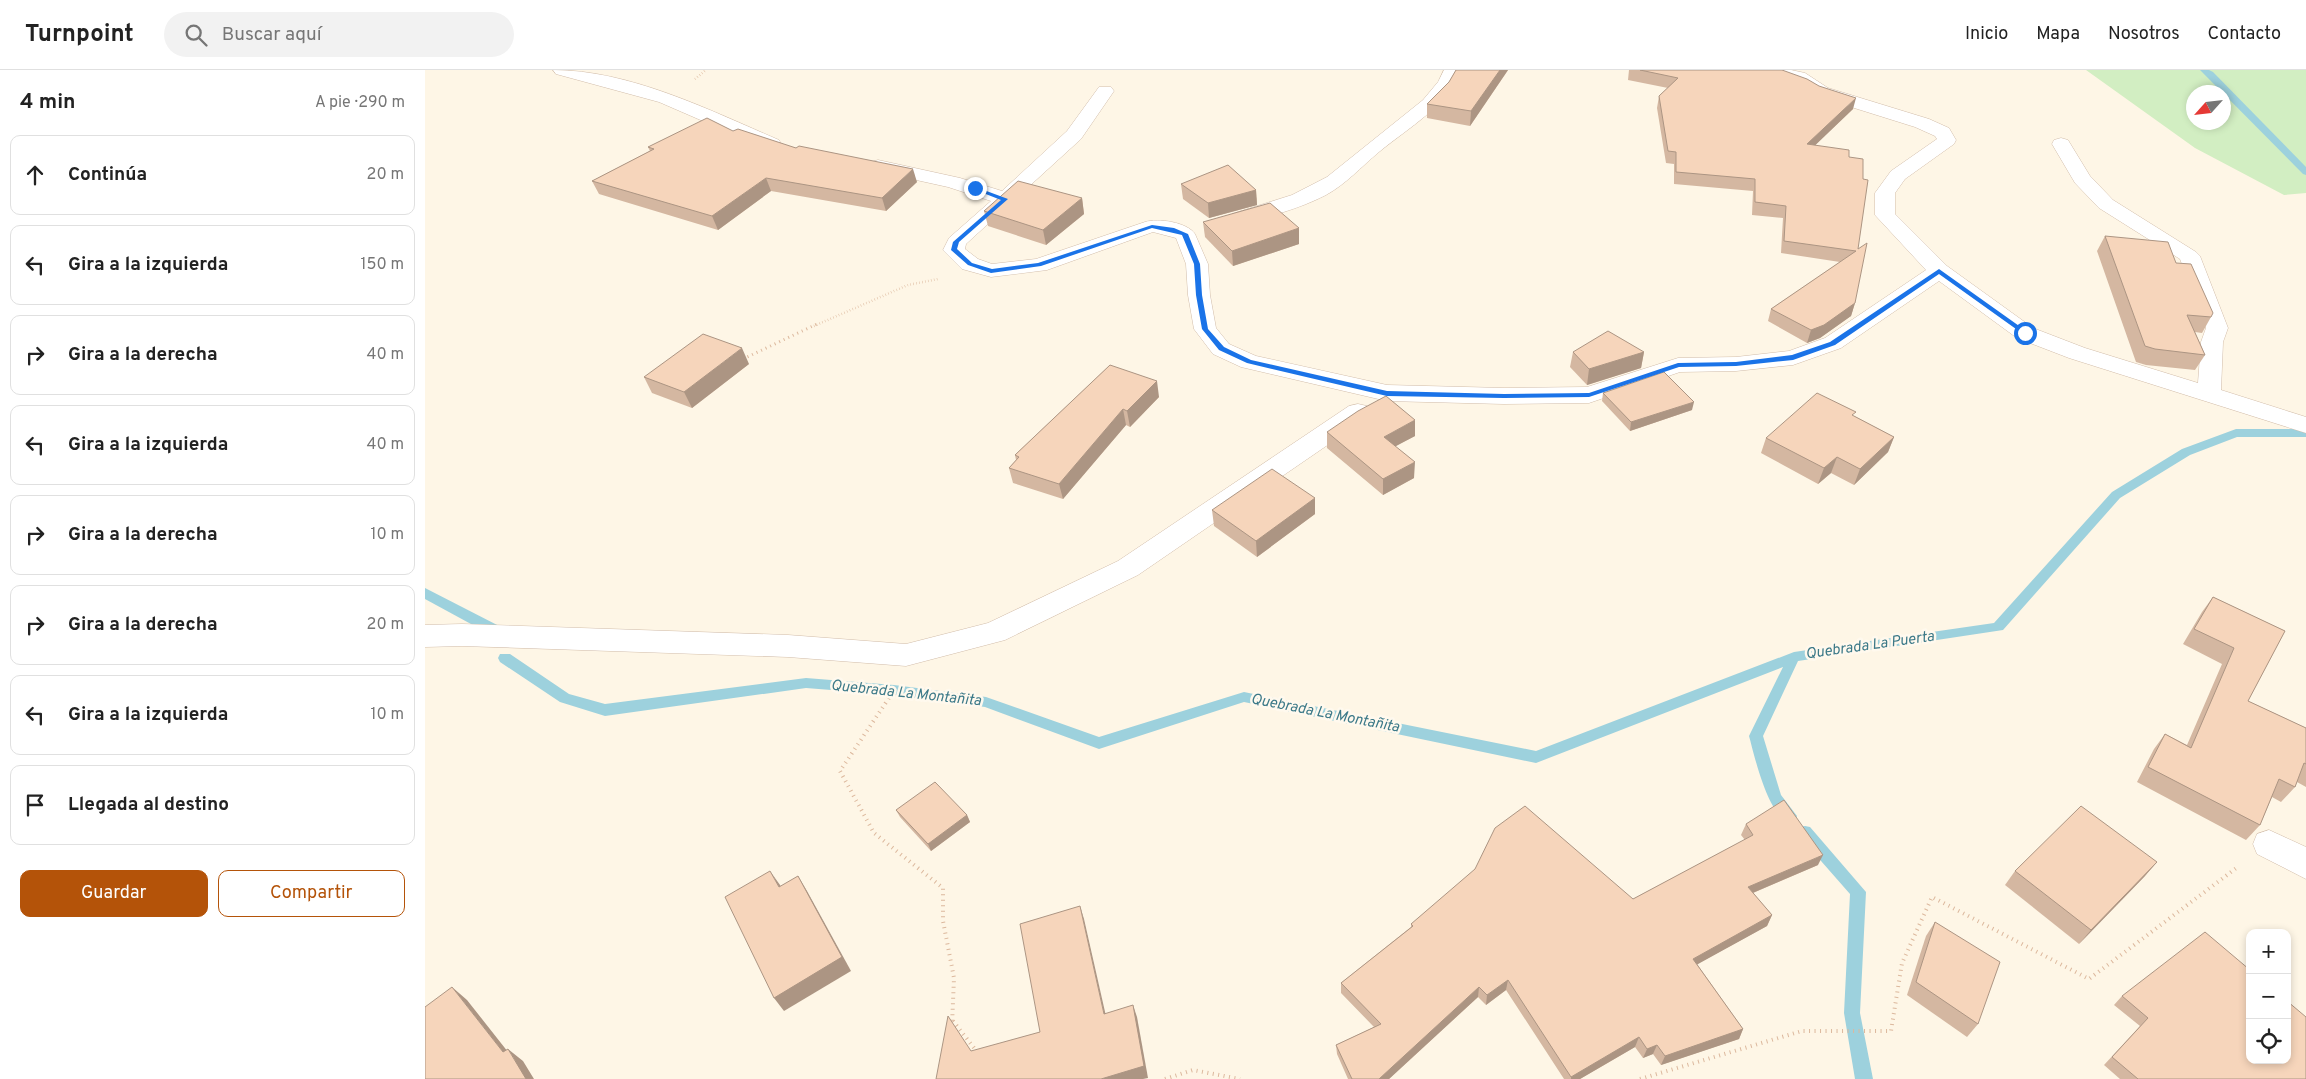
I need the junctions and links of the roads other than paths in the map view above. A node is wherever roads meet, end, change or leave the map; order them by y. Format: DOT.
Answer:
graph roads {
  1 [pos="562,70"];
  2 [pos="1453,70"];
  3 [pos="1768,70"];
  4 [pos="1105,91"];
  5 [pos="2061,144"];
  6 [pos="787,148"];
  7 [pos="863,163"];
  8 [pos="1005,199"];
  9 [pos="1203,228"];
  10 [pos="1939,271"];
  11 [pos="1387,393"];
  12 [pos="2209,395"];
  13 [pos="2306,425"];
  14 [pos="425,636"];
  15 [pos="2269,844"];
  16 [pos="2306,864"];
  1 -- 6 [label="street"];
  2 -- 9 [label="street"];
  3 -- 10 [label="street"];
  4 -- 8 [label="street"];
  5 -- 12 [label="street"];
  7 -- 8 [label="street"];
  8 -- 9 [label="street"];
  9 -- 11 [label="street"];
  10 -- 11 [label="street"];
  10 -- 12 [label="street"];
  11 -- 14 [label="street"];
  12 -- 13 [label="street"];
  15 -- 16 [label="street"];
}
